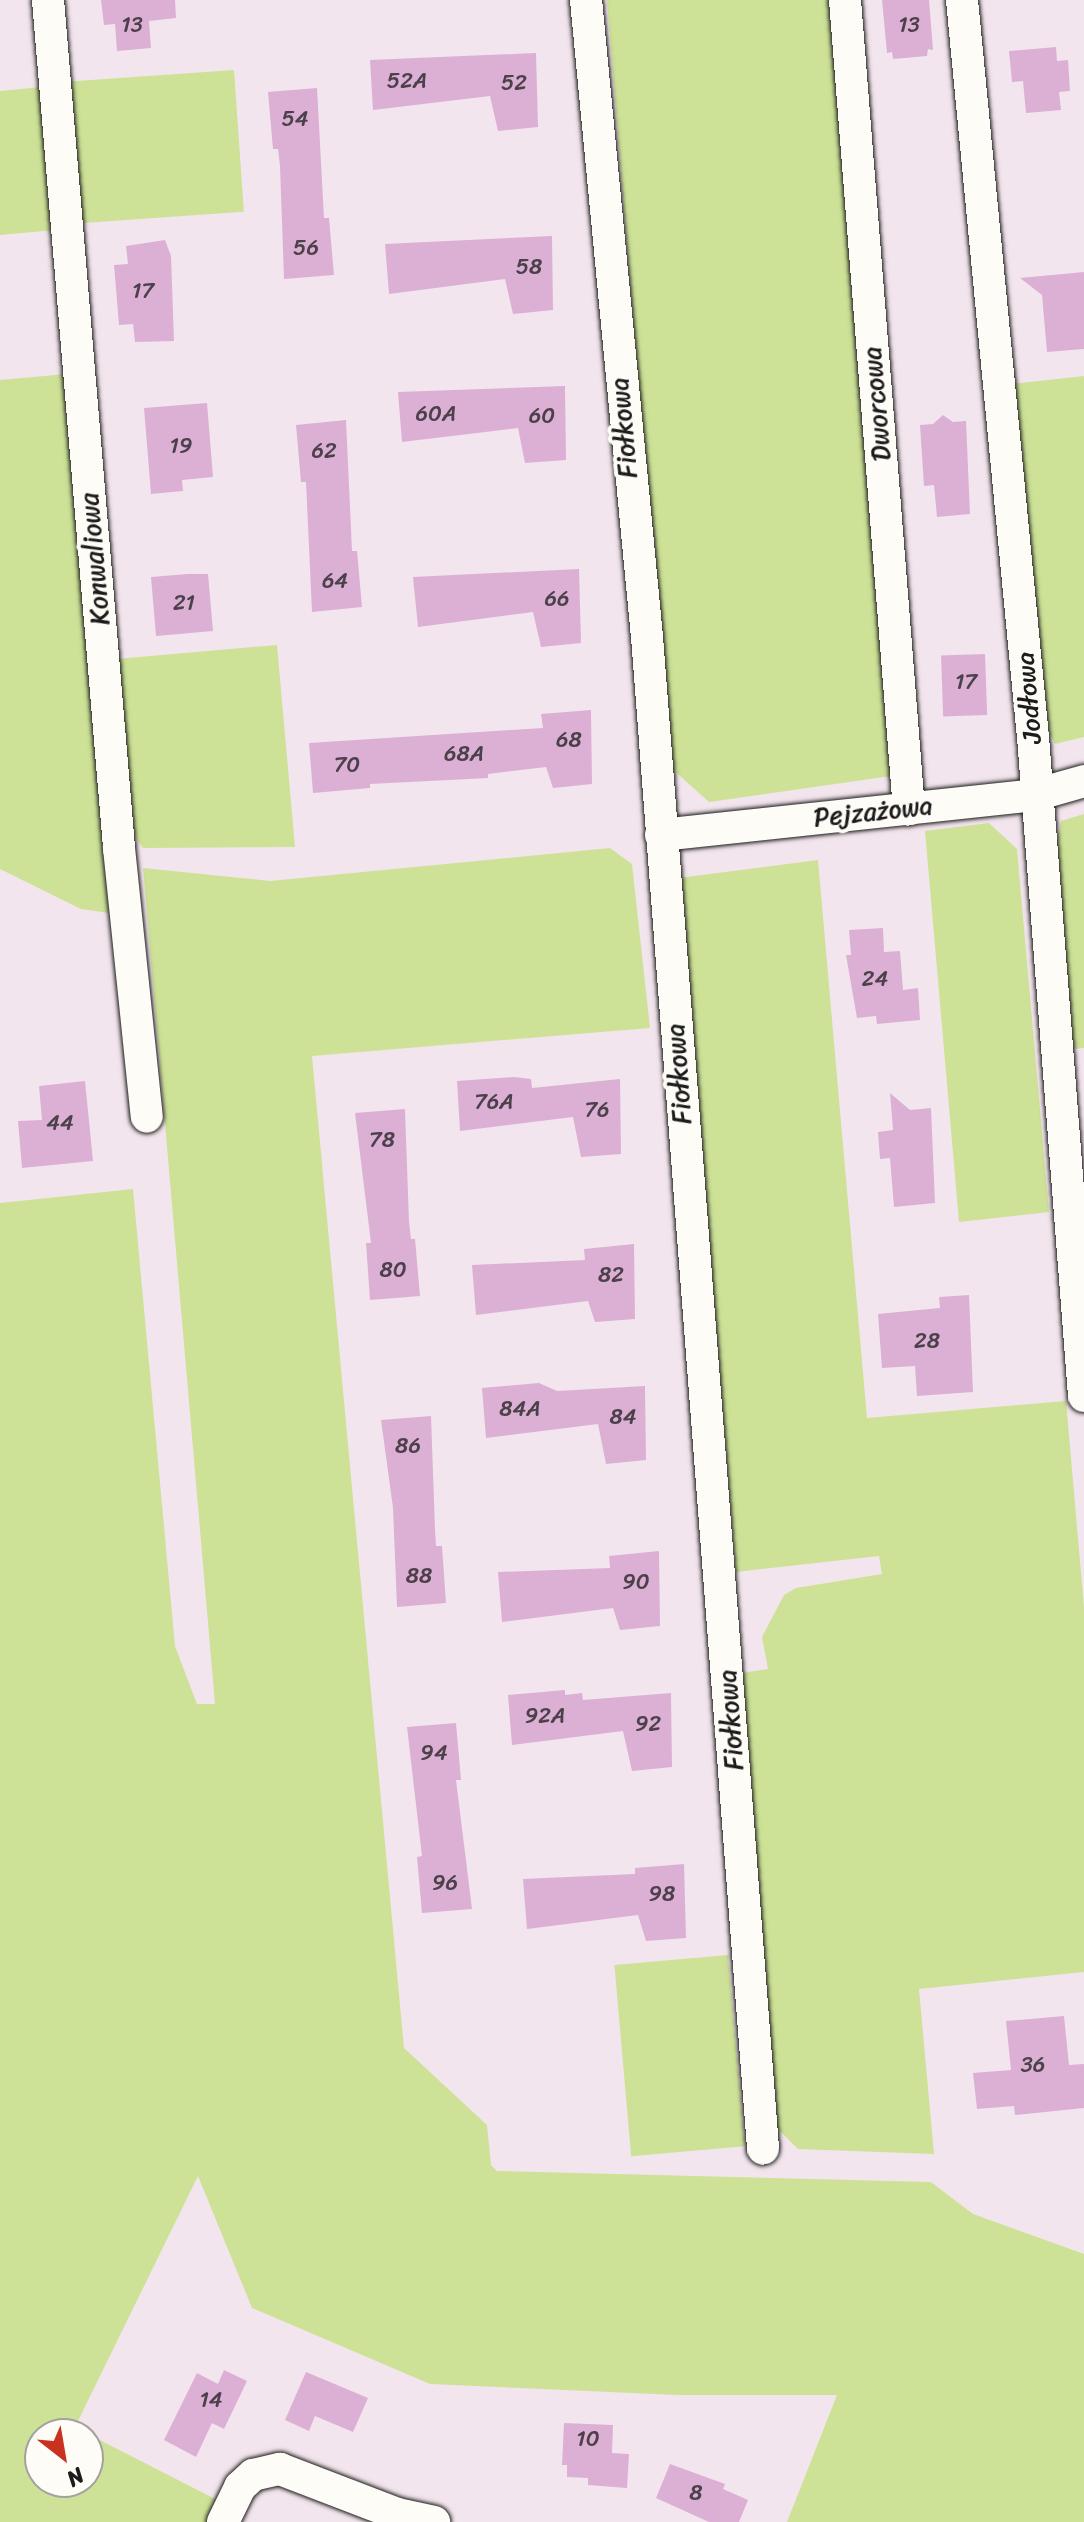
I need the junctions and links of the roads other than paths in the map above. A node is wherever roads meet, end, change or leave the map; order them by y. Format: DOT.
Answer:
graph roads {
  1 [pos="48,0"];
  2 [pos="586,0"];
  3 [pos="845,0"];
  4 [pos="962,0"];
  5 [pos="1084,781"];
  6 [pos="1035,795"];
  7 [pos="909,809"];
  8 [pos="661,835"];
  9 [pos="147,1117"];
  10 [pos="1084,1396"];
  11 [pos="763,2149"];
  12 [pos="223,2522"];
  13 [pos="434,2522"];
  1 -- 9 [label="street, Konwaliowa"];
  2 -- 8 [label="street, Fiołkowa"];
  3 -- 7 [label="street, Dworcowa"];
  4 -- 6 [label="street, Jodłowa"];
  5 -- 6 [label="street, Pejzażowa"];
  6 -- 7 [label="street, Pejzażowa"];
  6 -- 10 [label="street, Jodłowa"];
  7 -- 8 [label="street, Pejzażowa"];
  8 -- 11 [label="street, Fiołkowa"];
  12 -- 13 [label="street"];
}
